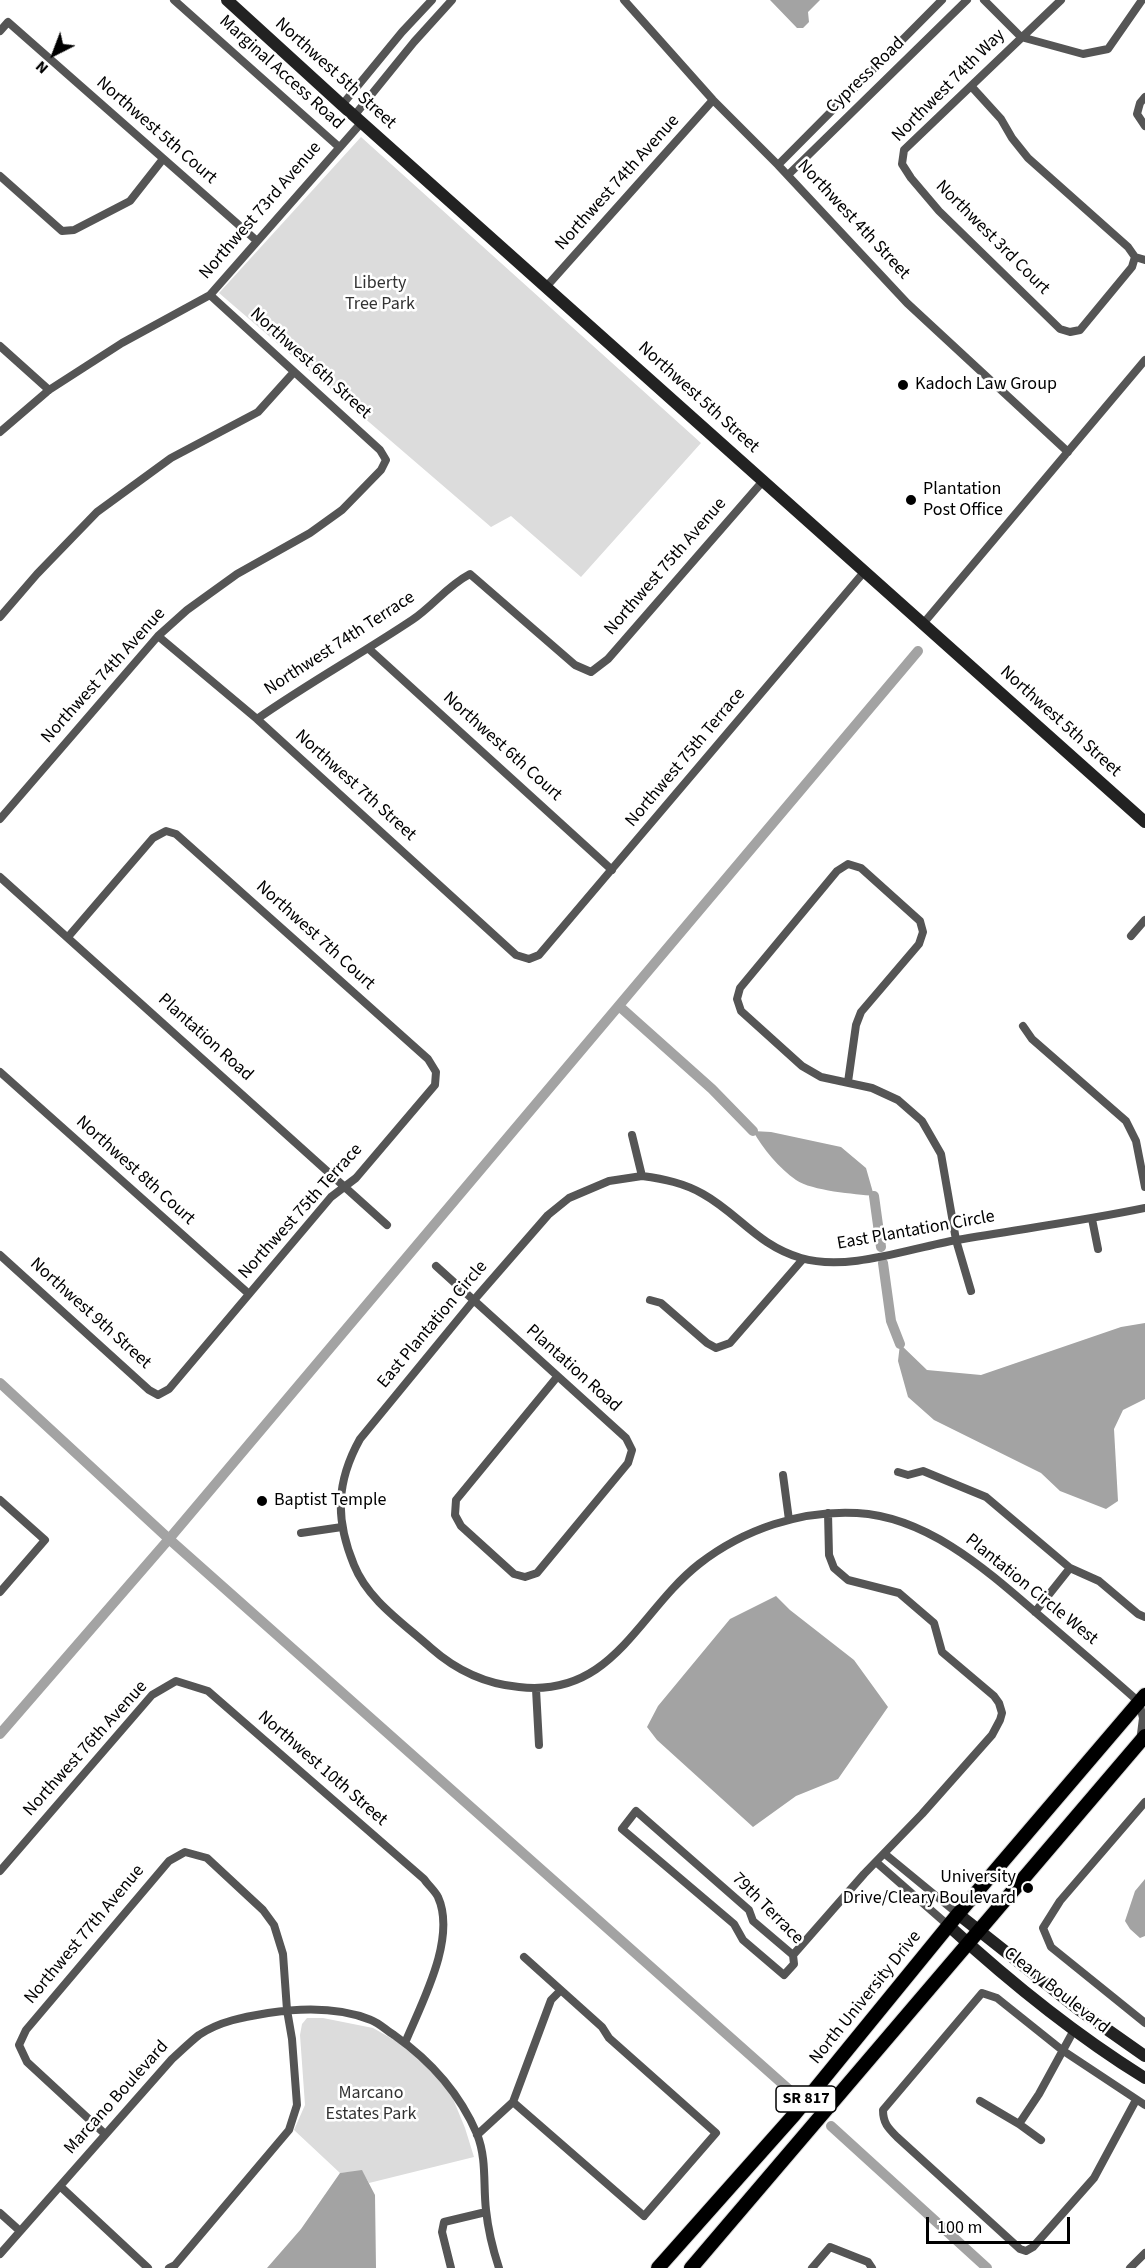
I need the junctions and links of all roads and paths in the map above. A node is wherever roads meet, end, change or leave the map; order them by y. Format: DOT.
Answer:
graph roads {
  1 [pos="174,0"];
  2 [pos="226,0"];
  3 [pos="432,0"];
  4 [pos="452,0"];
  5 [pos="624,0"];
  6 [pos="942,0"];
  7 [pos="967,0"];
  8 [pos="984,0"];
  9 [pos="1061,0"];
  10 [pos="1142,0"];
  11 [pos="0,31"];
  12 [pos="1021,37"];
  13 [pos="971,86"];
  14 [pos="1145,97"];
  15 [pos="713,100"];
  16 [pos="342,105"];
  17 [pos="358,119"];
  18 [pos="1145,126"];
  19 [pos="339,147"];
  20 [pos="902,157"];
  21 [pos="163,159"];
  22 [pos="778,165"];
  23 [pos="788,175"];
  24 [pos="0,176"];
  25 [pos="257,241"];
  26 [pos="1135,257"];
  27 [pos="1145,260"];
  28 [pos="546,287"];
  29 [pos="210,295"];
  30 [pos="0,346"];
  31 [pos="1145,360"];
  32 [pos="294,372"];
  33 [pos="49,390"];
  34 [pos="0,432"];
  35 [pos="1068,453"];
  36 [pos="386,460"];
  37 [pos="763,481"];
  38 [pos="864,572"];
  39 [pos="470,574"];
  40 [pos="0,617"];
  41 [pos="922,625"];
  42 [pos="158,636"];
  43 [pos="369,648"];
  44 [pos="257,719"];
  45 [pos="0,819"];
  46 [pos="1145,822"];
  47 [pos="612,870"];
  48 [pos="0,876"];
  49 [pos="1145,920"];
  50 [pos="1131,936"];
  51 [pos="68,938"];
  52 [pos="529,959"];
  53 [pos="1023,1026"];
  54 [pos="0,1072"];
  55 [pos="436,1072"];
  56 [pos="849,1082"];
  57 [pos="632,1135"];
  58 [pos="642,1176"];
  59 [pos="344,1186"];
  60 [pos="1145,1187"];
  61 [pos="1145,1208"];
  62 [pos="1092,1219"];
  63 [pos="387,1225"];
  64 [pos="956,1240"];
  65 [pos="1098,1249"];
  66 [pos="0,1255"];
  67 [pos="803,1259"];
  68 [pos="436,1266"];
  69 [pos="971,1291"];
  70 [pos="249,1294"];
  71 [pos="474,1300"];
  72 [pos="650,1300"];
  73 [pos="557,1377"];
  74 [pos="158,1395"];
  75 [pos="898,1472"];
  76 [pos="783,1475"];
  77 [pos="0,1500"];
  78 [pos="828,1513"];
  79 [pos="789,1520"];
  80 [pos="342,1527"];
  81 [pos="301,1533"];
  82 [pos="1070,1568"];
  83 [pos="0,1592"];
  84 [pos="1035,1612"];
  85 [pos="1145,1617"];
  86 [pos="176,1681"];
  87 [pos="536,1689"];
  88 [pos="1142,1698"];
  89 [pos="1142,1739"];
  90 [pos="539,1745"];
  91 [pos="1145,1802"];
  92 [pos="885,1854"];
  93 [pos="876,1862"];
  94 [pos="0,1871"];
  95 [pos="958,1914"];
  96 [pos="949,1926"];
  97 [pos="979,1931"];
  98 [pos="969,1944"];
  99 [pos="793,1955"];
  100 [pos="524,1957"];
  101 [pos="560,1991"];
  102 [pos="287,2010"];
  103 [pos="1145,2023"];
  104 [pos="1074,2030"];
  105 [pos="405,2043"];
  106 [pos="1062,2050"];
  107 [pos="1145,2056"];
  108 [pos="1145,2078"];
  109 [pos="1136,2100"];
  110 [pos="980,2101"];
  111 [pos="513,2102"];
  112 [pos="1145,2105"];
  113 [pos="1019,2124"];
  114 [pos="105,2134"];
  115 [pos="477,2135"];
  116 [pos="1041,2140"];
  117 [pos="61,2187"];
  118 [pos="486,2212"];
  119 [pos="0,2213"];
  120 [pos="20,2230"];
  121 [pos="681,2243"];
  122 [pos="1145,2253"];
  123 [pos="0,2254"];
  124 [pos="148,2268"];
  125 [pos="169,2268"];
  126 [pos="451,2268"];
  127 [pos="499,2268"];
  128 [pos="658,2268"];
  129 [pos="668,2268"];
  130 [pos="691,2268"];
  131 [pos="812,2268"];
  132 [pos="872,2268"];
  133 [pos="1130,2268"];
  1 -- 19 [label="street, Marginal Access Road"];
  2 -- 16 [label="street, Northwest 5th Street"];
  3 -- 16 [label="street"];
  4 -- 17 [label="street, Northwest 73rd Avenue"];
  5 -- 15 [label="street, Northwest 4th Street"];
  6 -- 22 [label="street"];
  7 -- 23 [label="street, Cypress Road"];
  8 -- 12 [label="street"];
  9 -- 12 [label="street, Northwest 74th Way"];
  10 -- 12 [label="street"];
  11 -- 21 [label="street, Northwest 5th Court"];
  12 -- 13 [label="street, Northwest 74th Way"];
  13 -- 20 [label="street, Northwest 74th Way"];
  13 -- 26 [label="street"];
  14 -- 18 [label="street"];
  15 -- 22 [label="street, Northwest 4th Street"];
  15 -- 28 [label="street, Northwest 74th Avenue"];
  16 -- 17 [label="street, Northwest 5th Street"];
  17 -- 19 [label="street, Northwest 73rd Avenue"];
  17 -- 28 [label="street, Northwest 5th Street"];
  19 -- 25 [label="street, Northwest 73rd Avenue"];
  20 -- 26 [label="street, Northwest 3rd Court"];
  21 -- 24 [label="street"];
  21 -- 25 [label="street, Northwest 5th Court"];
  22 -- 23 [label="street, Northwest 4th Street"];
  23 -- 35 [label="street, Northwest 4th Street"];
  25 -- 29 [label="street, Northwest 73rd Avenue"];
  26 -- 27 [label="street"];
  28 -- 37 [label="street, Northwest 5th Street"];
  29 -- 32 [label="street, Northwest 6th Street"];
  29 -- 33 [label="street, Northwest 73rd Avenue"];
  30 -- 33 [label="street"];
  31 -- 35 [label="street"];
  32 -- 36 [label="street, Northwest 6th Street"];
  32 -- 40 [label="street"];
  33 -- 34 [label="street, Northwest 73rd Avenue"];
  35 -- 41 [label="street"];
  36 -- 42 [label="street, Northwest 74th Avenue"];
  37 -- 38 [label="street, Northwest 5th Street"];
  37 -- 39 [label="street, Northwest 75th Avenue"];
  38 -- 41 [label="street, Northwest 5th Street"];
  38 -- 47 [label="street, Northwest 75th Terrace"];
  39 -- 43 [label="street, Northwest 74th Terrace"];
  41 -- 46 [label="street, Northwest 5th Street"];
  42 -- 44 [label="street, Northwest 7th Street"];
  42 -- 45 [label="street, Northwest 74th Avenue"];
  43 -- 44 [label="street, Northwest 74th Terrace"];
  43 -- 47 [label="street, Northwest 6th Court"];
  44 -- 52 [label="street, Northwest 7th Street"];
  47 -- 52 [label="street, Northwest 75th Terrace"];
  48 -- 51 [label="street, Plantation Road"];
  49 -- 50 [label="street"];
  51 -- 55 [label="street, Northwest 7th Court"];
  51 -- 59 [label="street, Plantation Road"];
  53 -- 60 [label="street"];
  54 -- 70 [label="street, Northwest 8th Court"];
  55 -- 59 [label="street, Northwest 75th Terrace"];
  56 -- 56 [label="street"];
  56 -- 64 [label="street"];
  57 -- 58 [label="street"];
  58 -- 67 [label="street, East Plantation Circle"];
  58 -- 71 [label="street, East Plantation Circle"];
  59 -- 63 [label="street, Plantation Road"];
  59 -- 70 [label="street, Northwest 75th Terrace"];
  61 -- 62 [label="street, East Plantation Circle"];
  62 -- 64 [label="street, East Plantation Circle"];
  62 -- 65 [label="street"];
  64 -- 67 [label="street, East Plantation Circle"];
  64 -- 69 [label="street"];
  66 -- 74 [label="street, Northwest 9th Street"];
  67 -- 72 [label="street"];
  68 -- 71 [label="street, Plantation Road"];
  70 -- 74 [label="street, Northwest 75th Terrace"];
  71 -- 73 [label="street, Plantation Road"];
  71 -- 80 [label="street, East Plantation Circle"];
  73 -- 73 [label="street, Plantation Road"];
  75 -- 82 [label="street"];
  76 -- 79 [label="street"];
  77 -- 83 [label="street"];
  78 -- 79 [label="street, Plantation Circle West"];
  78 -- 84 [label="street, Plantation Circle West"];
  78 -- 92 [label="street"];
  79 -- 87 [label="street, Plantation Circle West"];
  80 -- 81 [label="street"];
  80 -- 87 [label="street, Plantation Circle West"];
  82 -- 84 [label="street"];
  82 -- 85 [label="street"];
  84 -- 88 [label="street, Plantation Circle West"];
  86 -- 94 [label="street, Northwest 76th Avenue"];
  86 -- 105 [label="street, Northwest 10th Street"];
  87 -- 90 [label="street"];
  88 -- 89 [label="street"];
  88 -- 95 [label="main road, North University Drive / SR 817"];
  89 -- 97 [label="main road, SR 817"];
  91 -- 103 [label="street"];
  92 -- 93 [label="street"];
  92 -- 95 [label="street"];
  93 -- 96 [label="street"];
  93 -- 99 [label="street"];
  95 -- 96 [label="main road, North University Drive / SR 817"];
  95 -- 97 [label="street, Cleary Boulevard"];
  96 -- 98 [label="street, Cleary Boulevard"];
  96 -- 121 [label="main road, North University Drive / SR 817"];
  97 -- 98 [label="main road, SR 817"];
  97 -- 107 [label="street, Cleary Boulevard"];
  98 -- 104 [label="street, Cleary Boulevard"];
  98 -- 130 [label="main road, SR 817"];
  99 -- 99 [label="street, 79th Terrace"];
  100 -- 101 [label="street"];
  101 -- 111 [label="street"];
  101 -- 111 [label="street"];
  102 -- 105 [label="street, Marcano Boulevard"];
  102 -- 114 [label="street, Marcano Boulevard"];
  102 -- 114 [label="street, Northwest 77th Avenue"];
  102 -- 125 [label="street"];
  104 -- 106 [label="street"];
  104 -- 108 [label="street, Cleary Boulevard"];
  105 -- 115 [label="street, Marcano Boulevard"];
  106 -- 109 [label="street"];
  106 -- 109 [label="street"];
  106 -- 113 [label="street"];
  109 -- 112 [label="street"];
  110 -- 113 [label="street"];
  111 -- 115 [label="street"];
  113 -- 116 [label="street"];
  114 -- 117 [label="street, Marcano Boulevard"];
  115 -- 118 [label="street, Marcano Boulevard"];
  117 -- 120 [label="street, Marcano Boulevard"];
  117 -- 124 [label="street"];
  118 -- 126 [label="street"];
  118 -- 127 [label="street, Marcano Boulevard"];
  119 -- 120 [label="street"];
  120 -- 123 [label="street, Marcano Boulevard"];
  121 -- 128 [label="main road, North University Drive / SR 817"];
  121 -- 129 [label="main road"];
  122 -- 133 [label="street"];
  131 -- 132 [label="street"];
}
